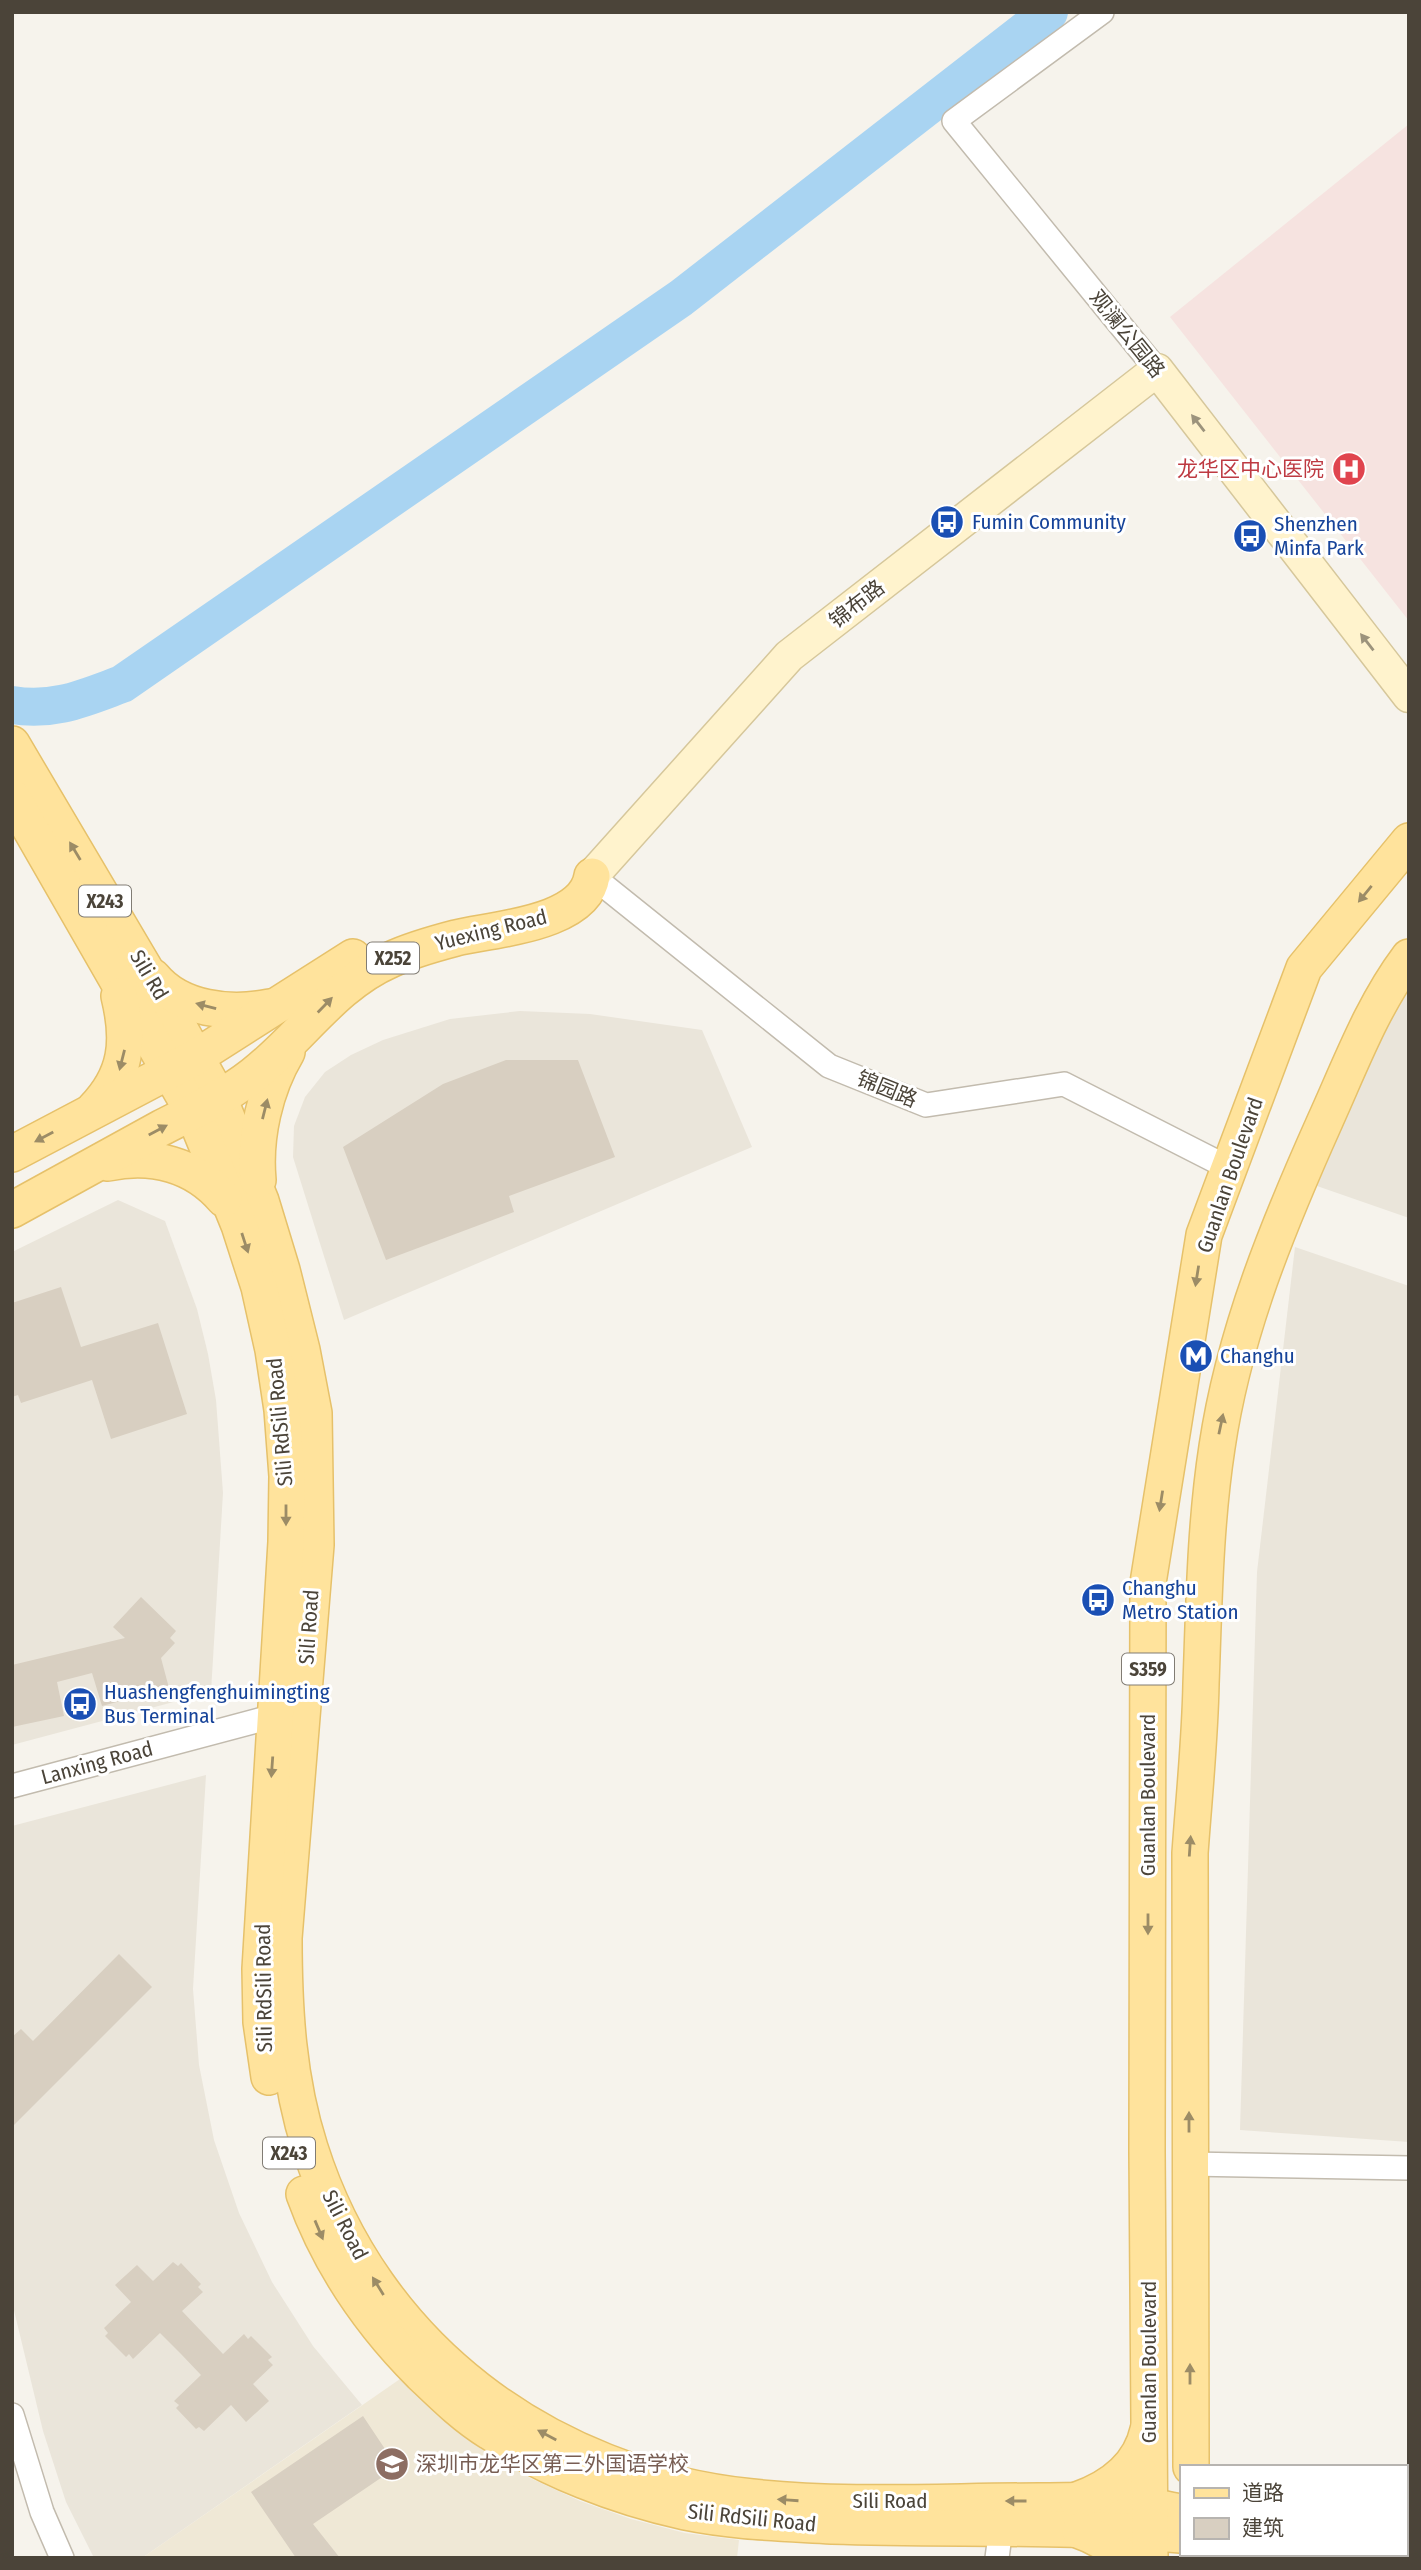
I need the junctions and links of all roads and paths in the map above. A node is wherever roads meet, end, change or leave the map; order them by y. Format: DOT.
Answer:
graph roads {
  1 [pos="1102,12"];
  2 [pos="1157,370"];
  3 [pos="1409,696"];
  4 [pos="12,744"];
  5 [pos="12,797"];
  6 [pos="1409,841"];
  7 [pos="592,876"];
  8 [pos="1409,957"];
  9 [pos="127,966"];
  10 [pos="295,995"];
  11 [pos="300,1031"];
  12 [pos="183,1065"];
  13 [pos="206,1105"];
  14 [pos="88,1114"];
  15 [pos="12,1154"];
  16 [pos="94,1166"];
  17 [pos="1229,1168"];
  18 [pos="246,1204"];
  19 [pos="12,1210"];
  20 [pos="289,1712"];
  21 [pos="12,1786"];
  22 [pos="1189,2164"];
  23 [pos="1409,2168"];
  24 [pos="12,2415"];
  25 [pos="1190,2420"];
  26 [pos="1149,2427"];
  27 [pos="1191,2465"];
  28 [pos="1210,2465"];
  29 [pos="1072,2515"];
  30 [pos="1162,2529"];
  31 [pos="999,2543"];
  32 [pos="62,2558"];
  33 [pos="1125,2558"];
  1 -- 2 [label="street, 观澜公园路"];
  3 -- 2 [label="main road, 观澜公园路, one-way"];
  2 -- 7 [label="main road, 锦布路 / X252"];
  9 -- 4 [label="main road, Sili Rd / X243, one-way"];
  5 -- 9 [label="main road, Sili Rd / X243"];
  6 -- 17 [label="main road, Guanlan Boulevard / S359, one-way"];
  7 -- 10 [label="main road, Yuexing Road / X252"];
  11 -- 7 [label="main road, Yuexing Road / X252, one-way"];
  7 -- 17 [label="street, 锦园路"];
  22 -- 8 [label="main road, Guanlan Boulevard / S359, one-way"];
  10 -- 9 [label="main road, one-way"];
  9 -- 12 [label="main road, Sili Rd / X243"];
  9 -- 14 [label="main road, one-way"];
  10 -- 12 [label="main road, Yuexing Road / X252"];
  11 -- 13 [label="main road, Yuexing Road / X252"];
  18 -- 11 [label="main road, one-way"];
  12 -- 13 [label="main road, Sili Rd / X243"];
  12 -- 14 [label="main road, Yuexing Road / X252"];
  16 -- 13 [label="main road, Yuexing Road / X252, one-way"];
  13 -- 18 [label="main road, Sili Road / X243"];
  14 -- 15 [label="main road, Yuexing Road / X252, one-way"];
  16 -- 18 [label="main road"];
  16 -- 19 [label="main road, Yuexing Road / X252"];
  17 -- 26 [label="main road, Guanlan Boulevard / S359, one-way"];
  18 -- 20 [label="main road, Sili Road / X243"];
  20 -- 21 [label="street, Lanxing Road"];
  29 -- 20 [label="main road, Sili Road / X243, one-way"];
  20 -- 31 [label="main road, Sili RdSili Road / X243, one-way"];
  22 -- 23 [label="street"];
  25 -- 22 [label="main road, Guanlan Boulevard / S359, one-way"];
  24 -- 32 [label="street"];
  25 -- 27 [label="main road, Guanlan Boulevard / S359"];
  25 -- 28 [label="main road"];
  26 -- 29 [label="main road"];
  26 -- 30 [label="main road, Guanlan Boulevard / S359"];
  29 -- 30 [label="main road, Sili Road / X243"];
  29 -- 31 [label="main road, Sili RdSili Road / X243"];
  29 -- 33 [label="main road"];
}
